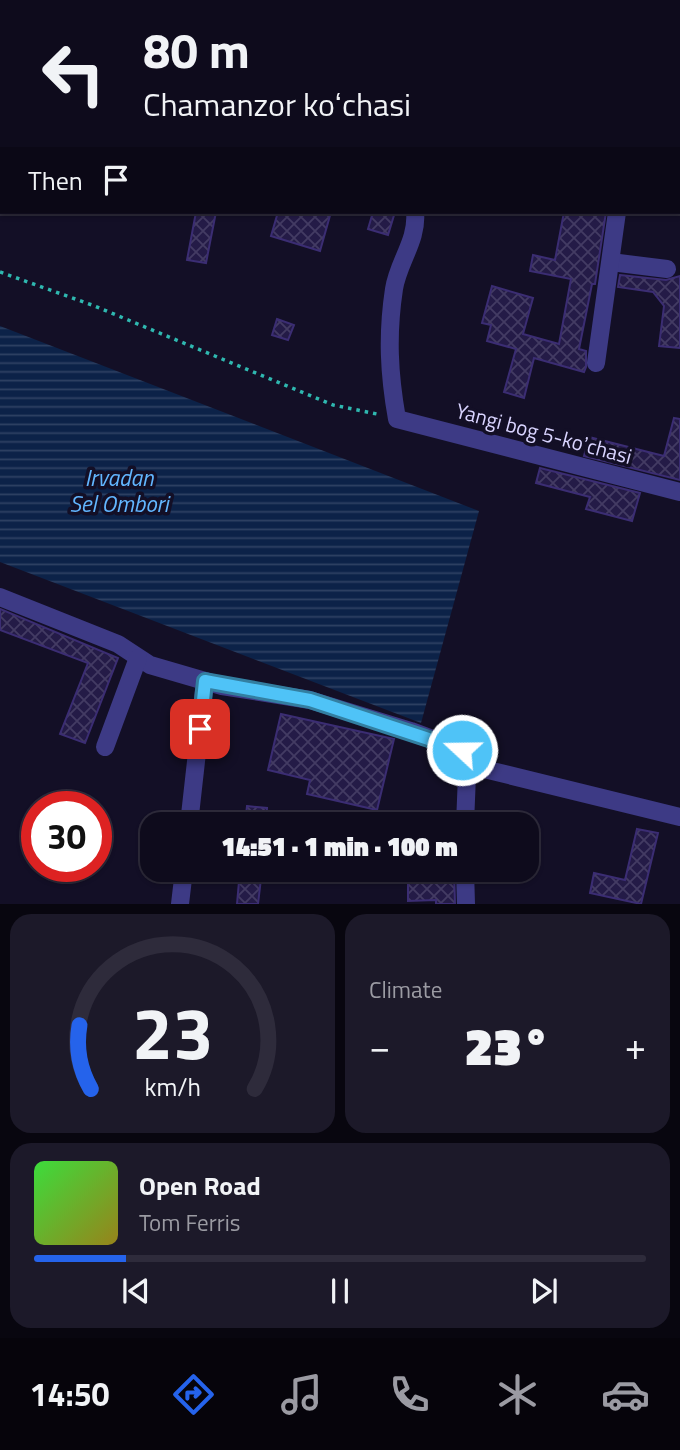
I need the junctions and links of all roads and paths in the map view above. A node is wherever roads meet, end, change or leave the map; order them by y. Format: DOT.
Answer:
graph roads {
  1 [pos="415,214"];
  2 [pos="617,214"];
  3 [pos="611,262"];
  4 [pos="667,269"];
  5 [pos="0,272"];
  6 [pos="596,363"];
  7 [pos="397,419"];
  8 [pos="680,492"];
  9 [pos="0,597"];
  10 [pos="138,657"];
  11 [pos="205,681"];
  12 [pos="105,747"];
  13 [pos="480,768"];
  14 [pos="190,812"];
  15 [pos="465,812"];
  16 [pos="680,817"];
  17 [pos="183,882"];
  18 [pos="465,882"];
  19 [pos="180,904"];
  20 [pos="466,904"];
  1 -- 7 [label="street"];
  2 -- 3 [label="street"];
  3 -- 4 [label="street"];
  3 -- 6 [label="street"];
  5 -- 7 [label="path"];
  7 -- 8 [label="street, Yangi bog 5-koʼchasi"];
  9 -- 10 [label="street"];
  10 -- 11 [label="street"];
  10 -- 12 [label="street"];
  11 -- 13 [label="street"];
  11 -- 14 [label="street"];
  13 -- 15 [label="street"];
  13 -- 16 [label="street"];
  17 -- 19 [label="street"];
  18 -- 20 [label="street"];
}
